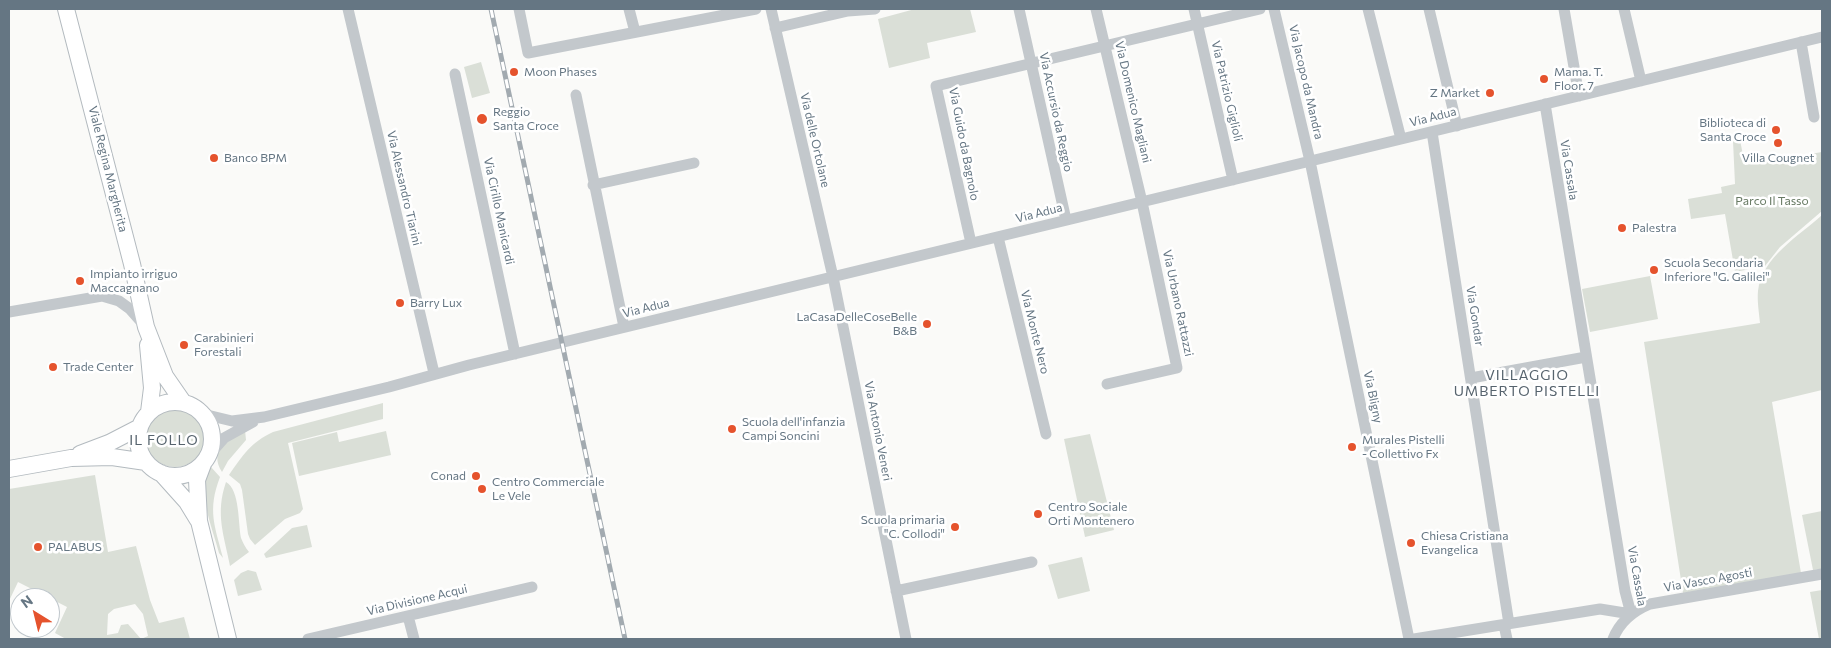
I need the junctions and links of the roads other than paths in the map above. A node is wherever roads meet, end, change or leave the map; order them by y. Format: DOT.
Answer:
graph roads {
  1 [pos="66,9"];
  2 [pos="348,9"];
  3 [pos="519,9"];
  4 [pos="629,9"];
  5 [pos="756,9"];
  6 [pos="771,9"];
  7 [pos="1019,9"];
  8 [pos="1096,9"];
  9 [pos="1194,9"];
  10 [pos="1260,9"];
  11 [pos="1274,9"];
  12 [pos="1368,9"];
  13 [pos="1429,9"];
  14 [pos="1564,9"];
  15 [pos="1624,9"];
  16 [pos="875,10"];
  17 [pos="1197,24"];
  18 [pos="775,28"];
  19 [pos="634,32"];
  20 [pos="1822,37"];
  21 [pos="1801,42"];
  22 [pos="1105,46"];
  23 [pos="1032,64"];
  24 [pos="455,74"];
  25 [pos="1640,81"];
  26 [pos="576,95"];
  27 [pos="1579,96"];
  28 [pos="1545,104"];
  29 [pos="1814,117"];
  30 [pos="1457,126"];
  31 [pos="1432,132"];
  32 [pos="1401,139"];
  33 [pos="1310,161"];
  34 [pos="694,163"];
  35 [pos="1233,180"];
  36 [pos="593,185"];
  37 [pos="1142,202"];
  38 [pos="1066,220"];
  39 [pos="998,237"];
  40 [pos="970,243"];
  41 [pos="833,277"];
  42 [pos="9,312"];
  43 [pos="624,328"];
  44 [pos="146,329"];
  45 [pos="515,354"];
  46 [pos="1586,358"];
  47 [pos="434,373"];
  48 [pos="1471,378"];
  49 [pos="1107,384"];
  50 [pos="183,402"];
  51 [pos="149,412"];
  52 [pos="203,414"];
  53 [pos="264,417"];
  54 [pos="140,427"];
  55 [pos="1046,434"];
  56 [pos="71,458"];
  57 [pos="206,459"];
  58 [pos="146,462"];
  59 [pos="9,470"];
  60 [pos="161,474"];
  61 [pos="199,521"];
  62 [pos="1032,562"];
  63 [pos="1822,574"];
  64 [pos="532,588"];
  65 [pos="896,591"];
  66 [pos="1631,614"];
  67 [pos="408,616"];
  68 [pos="1507,624"];
  69 [pos="228,639"];
  70 [pos="308,639"];
  71 [pos="414,639"];
  72 [pos="906,639"];
  73 [pos="1409,639"];
  74 [pos="1414,639"];
  75 [pos="1507,639"];
  76 [pos="1613,639"];
  1 -- 44 [label="main road, Viale Regina Margherita"];
  2 -- 47 [label="street, Via Alessandro Tiarini"];
  3 -- 19 [label="street"];
  4 -- 19 [label="street"];
  5 -- 19 [label="street"];
  6 -- 18 [label="street, Via delle Ortolane"];
  7 -- 23 [label="street, Via Accursio da Reggio"];
  8 -- 22 [label="street, Via Domenico Magliani"];
  9 -- 17 [label="street, Via Patrizio Giglioli"];
  10 -- 17 [label="street"];
  11 -- 33 [label="street, Via Jacopo da Mandra"];
  12 -- 32 [label="street"];
  13 -- 30 [label="street"];
  14 -- 27 [label="street"];
  15 -- 25 [label="street"];
  16 -- 18 [label="street"];
  17 -- 22 [label="street"];
  17 -- 35 [label="street, Via Patrizio Giglioli"];
  18 -- 41 [label="street, Via delle Ortolane"];
  20 -- 21 [label="street, Via Adua"];
  21 -- 25 [label="street, Via Adua"];
  21 -- 29 [label="street"];
  22 -- 23 [label="street"];
  22 -- 37 [label="street, Via Domenico Magliani"];
  23 -- 38 [label="street, Via Accursio da Reggio"];
  23 -- 40 [label="street, Via Guido da Bagnolo"];
  24 -- 45 [label="street, Via Cirillo Manicardi"];
  25 -- 27 [label="street, Via Adua"];
  26 -- 36 [label="street"];
  27 -- 28 [label="street, Via Adua"];
  28 -- 30 [label="street, Via Adua"];
  28 -- 46 [label="street, Via Cassala"];
  30 -- 31 [label="street, Via Adua"];
  31 -- 32 [label="street, Via Adua"];
  31 -- 48 [label="street, Via Gondar"];
  32 -- 33 [label="street, Via Adua"];
  33 -- 35 [label="street, Via Adua"];
  33 -- 73 [label="street, Via Bligny"];
  34 -- 36 [label="street"];
  35 -- 37 [label="street, Via Adua"];
  36 -- 43 [label="street"];
  37 -- 38 [label="street, Via Adua"];
  37 -- 49 [label="street, Via Urbano Rattazzi"];
  38 -- 39 [label="street, Via Adua"];
  39 -- 40 [label="street, Via Adua"];
  39 -- 55 [label="street, Via Monte Nero"];
  40 -- 41 [label="street, Via Adua"];
  41 -- 43 [label="street, Via Adua"];
  41 -- 65 [label="street, Via Antonio Veneri"];
  42 -- 44 [label="street"];
  43 -- 45 [label="street, Via Adua"];
  44 -- 50 [label="main road, Viale Regina Margherita"];
  44 -- 51 [label="main road, Viale Regina Margherita"];
  45 -- 47 [label="street, Via Adua"];
  46 -- 48 [label="street"];
  46 -- 66 [label="street, Via Cassala"];
  47 -- 53 [label="street, Via Adua"];
  48 -- 68 [label="street, Via Gondar"];
  50 -- 51 [label="main road"];
  50 -- 52 [label="main road, Viale Regina Margherita"];
  51 -- 54 [label="main road, Viale Regina Margherita"];
  52 -- 53 [label="street, Via Adua"];
  52 -- 57 [label="main road"];
  53 -- 57 [label="street, Via Adua"];
  54 -- 56 [label="main road"];
  54 -- 58 [label="main road"];
  56 -- 58 [label="main road"];
  56 -- 59 [label="main road"];
  57 -- 60 [label="main road"];
  57 -- 61 [label="main road"];
  58 -- 60 [label="main road"];
  60 -- 61 [label="main road"];
  61 -- 69 [label="main road"];
  62 -- 65 [label="street"];
  63 -- 66 [label="street, Via Vasco Agosti"];
  64 -- 67 [label="street, Via Divisione Acqui"];
  65 -- 72 [label="street, Via Antonio Veneri"];
  66 -- 68 [label="street, Via Cassala"];
  66 -- 76 [label="street, Via Vasco Agosti"];
  67 -- 70 [label="street, Via Divisione Acqui"];
  67 -- 71 [label="street"];
  68 -- 74 [label="street, Via Cassala"];
  68 -- 75 [label="street, Via Gondar"];
}
